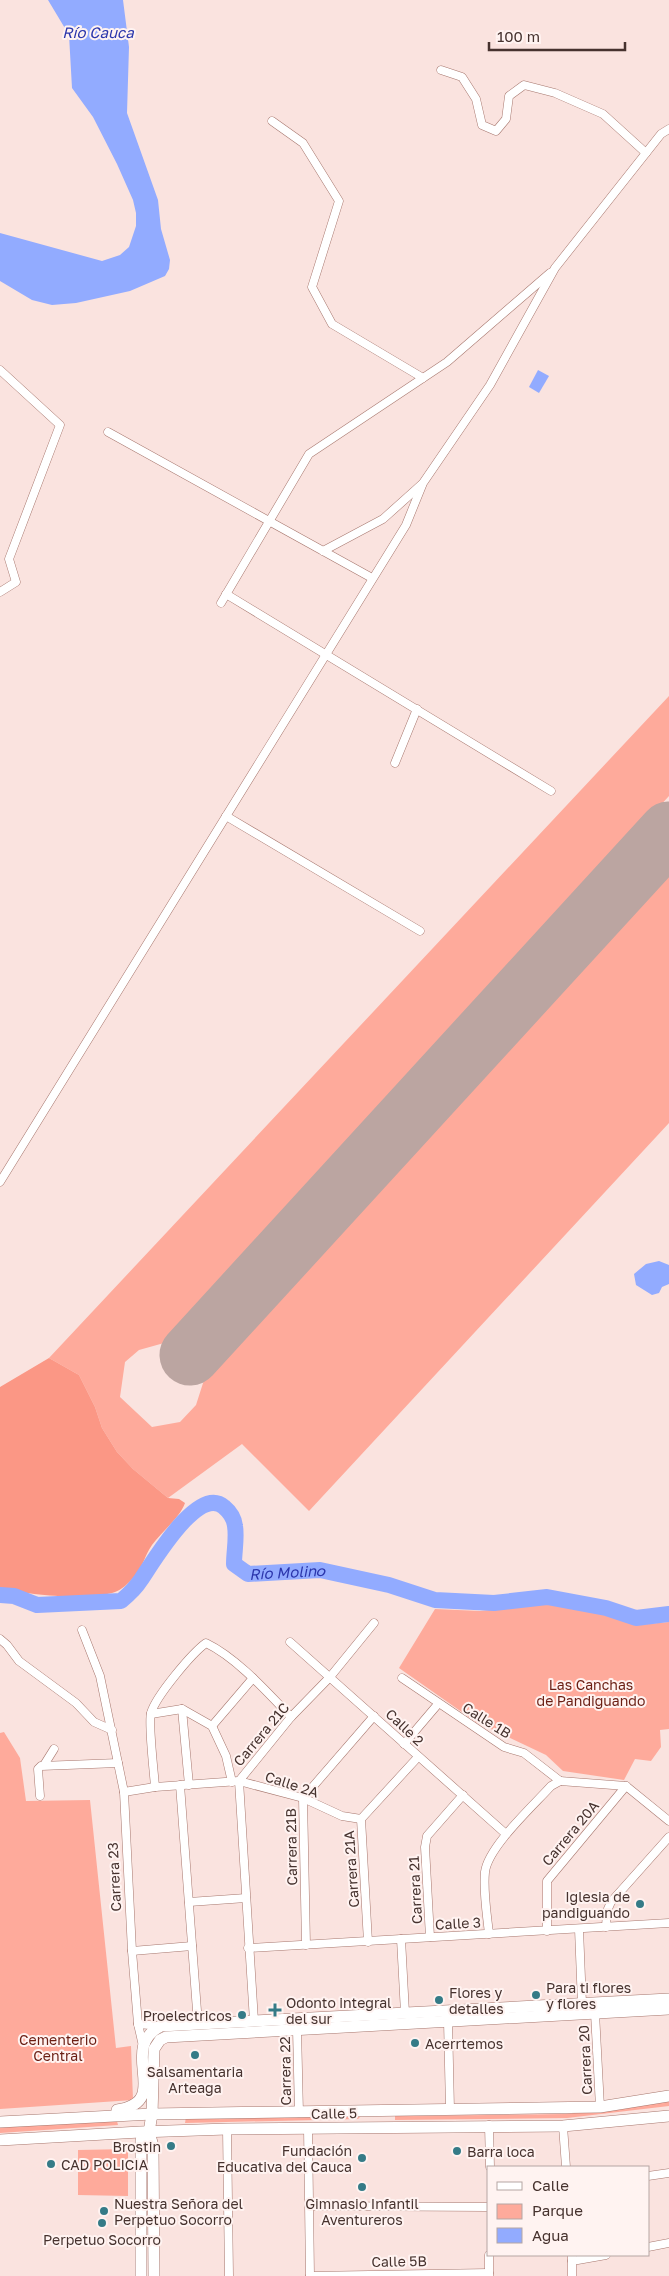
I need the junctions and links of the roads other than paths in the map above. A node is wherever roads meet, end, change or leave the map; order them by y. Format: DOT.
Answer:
graph roads {
  1 [pos="441,70"];
  2 [pos="272,121"];
  3 [pos="669,128"];
  4 [pos="646,153"];
  5 [pos="555,268"];
  6 [pos="0,370"];
  7 [pos="423,378"];
  8 [pos="108,432"];
  9 [pos="424,483"];
  10 [pos="268,521"];
  11 [pos="323,551"];
  12 [pos="372,578"];
  13 [pos="0,592"];
  14 [pos="226,594"];
  15 [pos="221,603"];
  16 [pos="326,653"];
  17 [pos="417,709"];
  18 [pos="395,762"];
  19 [pos="550,791"];
  20 [pos="226,816"];
  21 [pos="420,931"];
  22 [pos="0,1182"];
  23 [pos="374,1624"];
  24 [pos="82,1630"];
  25 [pos="0,1639"];
  26 [pos="290,1642"];
  27 [pos="330,1677"];
  28 [pos="253,1678"];
  29 [pos="402,1678"];
  30 [pos="438,1704"];
  31 [pos="182,1709"];
  32 [pos="151,1714"];
  33 [pos="291,1716"];
  34 [pos="374,1716"];
  35 [pos="212,1726"];
  36 [pos="112,1730"];
  37 [pos="404,1744"];
  38 [pos="54,1749"];
  39 [pos="418,1757"];
  40 [pos="118,1763"];
  41 [pos="44,1765"];
  42 [pos="236,1781"];
  43 [pos="560,1781"];
  44 [pos="180,1785"];
  45 [pos="189,1785"];
  46 [pos="626,1786"];
  47 [pos="155,1787"];
  48 [pos="124,1792"];
  49 [pos="463,1795"];
  50 [pos="40,1796"];
  51 [pos="303,1798"];
  52 [pos="360,1819"];
  53 [pos="669,1821"];
  54 [pos="506,1834"];
  55 [pos="669,1837"];
  56 [pos="246,1898"];
  57 [pos="188,1902"];
  58 [pos="669,1923"];
  59 [pos="606,1927"];
  60 [pos="579,1929"];
  61 [pos="547,1931"];
  62 [pos="488,1934"];
  63 [pos="430,1937"];
  64 [pos="401,1939"];
  65 [pos="368,1942"];
  66 [pos="306,1945"];
  67 [pos="192,1946"];
  68 [pos="248,1948"];
  69 [pos="132,1951"];
  70 [pos="669,1999"];
  71 [pos="636,2001"];
  72 [pos="582,2004"];
  73 [pos="669,2009"];
  74 [pos="648,2010"];
  75 [pos="405,2013"];
  76 [pos="595,2013"];
  77 [pos="347,2016"];
  78 [pos="254,2021"];
  79 [pos="448,2021"];
  80 [pos="138,2024"];
  81 [pos="198,2024"];
  82 [pos="162,2026"];
  83 [pos="325,2027"];
  84 [pos="297,2029"];
  85 [pos="143,2046"];
  86 [pos="669,2096"];
  87 [pos="134,2107"];
  88 [pos="600,2107"];
  89 [pos="450,2109"];
  90 [pos="382,2111"];
  91 [pos="298,2113"];
  92 [pos="152,2114"];
  93 [pos="669,2116"];
  94 [pos="89,2118"];
  95 [pos="0,2122"];
  96 [pos="489,2125"];
  97 [pos="563,2126"];
  98 [pos="308,2128"];
  99 [pos="345,2128"];
  100 [pos="227,2129"];
  101 [pos="149,2132"];
  102 [pos="0,2140"];
  103 [pos="490,2166"];
  104 [pos="566,2166"];
  105 [pos="669,2173"];
  106 [pos="649,2176"];
  107 [pos="309,2206"];
  108 [pos="487,2207"];
  109 [pos="669,2243"];
  110 [pos="649,2247"];
  111 [pos="489,2256"];
  112 [pos="595,2256"];
  113 [pos="572,2258"];
  114 [pos="489,2274"];
  115 [pos="407,2275"];
  116 [pos="140,2276"];
  117 [pos="154,2276"];
  118 [pos="229,2276"];
  119 [pos="310,2276"];
  120 [pos="572,2276"];
  1 -- 4 [label="street"];
  2 -- 7 [label="street"];
  3 -- 4 [label="street"];
  4 -- 5 [label="street"];
  5 -- 7 [label="street"];
  5 -- 9 [label="street"];
  6 -- 13 [label="street"];
  7 -- 10 [label="street"];
  8 -- 10 [label="street"];
  9 -- 11 [label="street"];
  9 -- 12 [label="street"];
  10 -- 11 [label="street"];
  10 -- 14 [label="street"];
  11 -- 12 [label="street"];
  12 -- 16 [label="street"];
  14 -- 15 [label="street"];
  14 -- 16 [label="street"];
  16 -- 17 [label="street"];
  16 -- 20 [label="street"];
  17 -- 18 [label="street"];
  17 -- 19 [label="street"];
  20 -- 21 [label="street"];
  20 -- 22 [label="street"];
  23 -- 27 [label="street, Carrera 21C"];
  24 -- 36 [label="street, Carrera 23"];
  25 -- 36 [label="street"];
  26 -- 27 [label="street, Calle 2"];
  27 -- 33 [label="street, Carrera 21C"];
  27 -- 34 [label="street, Calle 2"];
  28 -- 32 [label="street"];
  28 -- 33 [label="street"];
  28 -- 35 [label="street"];
  29 -- 30 [label="street, Calle 1B"];
  30 -- 37 [label="street"];
  30 -- 43 [label="street, Calle 1B"];
  31 -- 32 [label="street"];
  31 -- 35 [label="street"];
  31 -- 45 [label="street"];
  32 -- 47 [label="street"];
  33 -- 42 [label="street, Carrera 21C"];
  34 -- 37 [label="street, Calle 2"];
  34 -- 51 [label="street, Carrera 21B"];
  35 -- 42 [label="street"];
  36 -- 40 [label="street, Carrera 23"];
  37 -- 39 [label="street, Calle 2"];
  38 -- 41 [label="street"];
  39 -- 49 [label="street, Calle 2"];
  39 -- 52 [label="street, Carrera 21A"];
  40 -- 41 [label="street"];
  40 -- 48 [label="street, Carrera 23"];
  41 -- 50 [label="street"];
  42 -- 45 [label="street, Calle 2A"];
  42 -- 51 [label="street, Calle 2A"];
  42 -- 56 [label="street, Carrera 21C"];
  43 -- 46 [label="street"];
  43 -- 54 [label="street"];
  44 -- 45 [label="street, Calle 2A"];
  44 -- 47 [label="street, Calle 2A"];
  44 -- 57 [label="street"];
  46 -- 53 [label="street"];
  46 -- 61 [label="street, Carrera 20A"];
  47 -- 48 [label="street, Calle 2A"];
  48 -- 69 [label="street, Carrera 23"];
  49 -- 54 [label="street, Calle 2"];
  49 -- 63 [label="street, Carrera 21"];
  51 -- 52 [label="street, Calle 2A"];
  51 -- 66 [label="street, Carrera 21B"];
  52 -- 65 [label="street, Carrera 21A"];
  54 -- 62 [label="street"];
  55 -- 59 [label="street"];
  56 -- 57 [label="street"];
  56 -- 68 [label="street, Carrera 21C"];
  57 -- 67 [label="street"];
  58 -- 59 [label="street, Calle 3"];
  59 -- 60 [label="street, Calle 3"];
  60 -- 61 [label="street, Calle 3"];
  60 -- 72 [label="street"];
  61 -- 62 [label="street, Calle 3"];
  62 -- 63 [label="street, Calle 3"];
  63 -- 64 [label="street, Calle 3"];
  64 -- 65 [label="street, Calle 3"];
  64 -- 75 [label="street"];
  65 -- 66 [label="street, Calle 3"];
  66 -- 68 [label="street, Calle 3"];
  67 -- 69 [label="street"];
  67 -- 81 [label="street"];
  68 -- 78 [label="street, Carrera 21C"];
  69 -- 80 [label="street, Carrera 23"];
  70 -- 71 [label="main road"];
  71 -- 72 [label="main road"];
  71 -- 74 [label="main road"];
  72 -- 75 [label="main road"];
  73 -- 74 [label="main road"];
  74 -- 76 [label="main road"];
  75 -- 77 [label="main road"];
  76 -- 79 [label="main road"];
  76 -- 88 [label="street, Carrera 20"];
  77 -- 78 [label="main road"];
  77 -- 83 [label="main road"];
  78 -- 81 [label="main road"];
  79 -- 83 [label="main road"];
  79 -- 89 [label="street"];
  80 -- 82 [label="street"];
  80 -- 85 [label="street, Carrera 23"];
  81 -- 82 [label="main road"];
  82 -- 85 [label="main road"];
  83 -- 84 [label="main road"];
  84 -- 91 [label="street, Carrera 22"];
  84 -- 92 [label="main road"];
  85 -- 87 [label="main road, Carrera 23"];
  86 -- 88 [label="main road, Calle 5"];
  87 -- 94 [label="main road, Calle 5"];
  88 -- 89 [label="main road, Calle 5"];
  89 -- 90 [label="main road, Calle 5"];
  90 -- 91 [label="main road, Calle 5"];
  90 -- 99 [label="main road"];
  91 -- 92 [label="main road, Calle 5"];
  92 -- 94 [label="main road, Calle 5"];
  92 -- 101 [label="main road"];
  93 -- 97 [label="main road, Calle 5"];
  94 -- 95 [label="main road, Calle 5"];
  96 -- 97 [label="main road, Calle 5"];
  96 -- 99 [label="main road, Calle 5"];
  96 -- 103 [label="street"];
  97 -- 104 [label="street"];
  98 -- 99 [label="main road, Calle 5"];
  98 -- 100 [label="main road, Calle 5"];
  98 -- 107 [label="street"];
  100 -- 101 [label="main road, Calle 5"];
  100 -- 118 [label="street"];
  101 -- 102 [label="main road, Calle 5"];
  101 -- 116 [label="main road"];
  101 -- 117 [label="main road"];
  105 -- 106 [label="street"];
  107 -- 108 [label="street"];
  107 -- 119 [label="street"];
  109 -- 110 [label="street"];
  111 -- 114 [label="street"];
  112 -- 113 [label="street"];
  113 -- 120 [label="street"];
  114 -- 115 [label="street, Calle 5B"];
  115 -- 119 [label="street, Calle 5B"];
}
